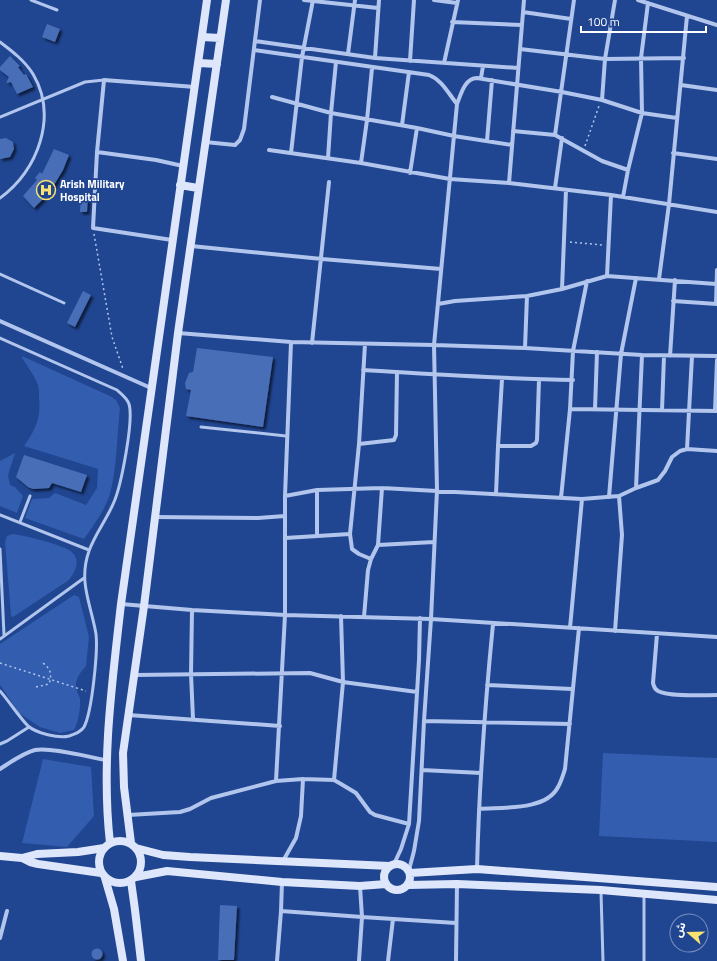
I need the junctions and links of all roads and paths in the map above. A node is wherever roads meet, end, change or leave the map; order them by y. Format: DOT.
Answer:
graph roads {
  1 [pos="31,0"];
  2 [pos="207,0"];
  3 [pos="226,0"];
  4 [pos="260,0"];
  5 [pos="304,0"];
  6 [pos="313,0"];
  7 [pos="355,0"];
  8 [pos="379,0"];
  9 [pos="414,0"];
  10 [pos="434,0"];
  11 [pos="524,0"];
  12 [pos="574,0"];
  13 [pos="615,0"];
  14 [pos="638,0"];
  15 [pos="457,1"];
  16 [pos="648,3"];
  17 [pos="354,5"];
  18 [pos="378,8"];
  19 [pos="58,10"];
  20 [pos="523,12"];
  21 [pos="687,16"];
  22 [pos="571,19"];
  23 [pos="452,22"];
  24 [pos="522,25"];
  25 [pos="717,25"];
  26 [pos="202,36"];
  27 [pos="220,38"];
  28 [pos="255,41"];
  29 [pos="0,42"];
  30 [pos="304,48"];
  31 [pos="520,49"];
  32 [pos="254,50"];
  33 [pos="348,54"];
  34 [pos="357,55"];
  35 [pos="566,56"];
  36 [pos="302,57"];
  37 [pos="375,58"];
  38 [pos="641,58"];
  39 [pos="684,58"];
  40 [pos="605,59"];
  41 [pos="410,61"];
  42 [pos="199,62"];
  43 [pos="336,62"];
  44 [pos="444,63"];
  45 [pos="217,64"];
  46 [pos="357,65"];
  47 [pos="483,66"];
  48 [pos="372,68"];
  49 [pos="518,68"];
  50 [pos="408,72"];
  51 [pos="481,78"];
  52 [pos="104,80"];
  53 [pos="492,80"];
  54 [pos="517,84"];
  55 [pos="681,85"];
  56 [pos="195,87"];
  57 [pos="717,90"];
  58 [pos="562,92"];
  59 [pos="272,97"];
  60 [pos="42,99"];
  61 [pos="602,100"];
  62 [pos="297,104"];
  63 [pos="457,104"];
  64 [pos="331,113"];
  65 [pos="642,113"];
  66 [pos="0,117"];
  67 [pos="677,118"];
  68 [pos="367,120"];
  69 [pos="402,125"];
  70 [pos="417,128"];
  71 [pos="513,131"];
  72 [pos="555,134"];
  73 [pos="454,136"];
  74 [pos="562,138"];
  75 [pos="487,141"];
  76 [pos="205,142"];
  77 [pos="512,145"];
  78 [pos="269,150"];
  79 [pos="584,151"];
  80 [pos="97,152"];
  81 [pos="291,152"];
  82 [pos="673,153"];
  83 [pos="328,158"];
  84 [pos="717,159"];
  85 [pos="361,163"];
  86 [pos="183,166"];
  87 [pos="628,170"];
  88 [pos="410,172"];
  89 [pos="450,179"];
  90 [pos="329,182"];
  91 [pos="508,183"];
  92 [pos="180,185"];
  93 [pos="198,188"];
  94 [pos="555,188"];
  95 [pos="566,190"];
  96 [pos="611,195"];
  97 [pos="623,196"];
  98 [pos="0,198"];
  99 [pos="669,204"];
  100 [pos="717,212"];
  101 [pos="93,228"];
  102 [pos="173,240"];
  103 [pos="564,242"];
  104 [pos="608,245"];
  105 [pos="191,246"];
  106 [pos="322,259"];
  107 [pos="441,268"];
  108 [pos="717,270"];
  109 [pos="0,274"];
  110 [pos="607,276"];
  111 [pos="636,278"];
  112 [pos="659,279"];
  113 [pos="675,280"];
  114 [pos="588,281"];
  115 [pos="716,284"];
  116 [pos="562,289"];
  117 [pos="527,296"];
  118 [pos="673,301"];
  119 [pos="64,303"];
  120 [pos="438,304"];
  121 [pos="717,304"];
  122 [pos="0,321"];
  123 [pos="178,333"];
  124 [pos="0,338"];
  125 [pos="291,342"];
  126 [pos="312,343"];
  127 [pos="365,344"];
  128 [pos="434,345"];
  129 [pos="525,348"];
  130 [pos="573,351"];
  131 [pos="597,352"];
  132 [pos="621,354"];
  133 [pos="642,355"];
  134 [pos="664,356"];
  135 [pos="670,356"];
  136 [pos="692,356"];
  137 [pos="717,356"];
  138 [pos="717,360"];
  139 [pos="363,370"];
  140 [pos="397,372"];
  141 [pos="434,373"];
  142 [pos="126,377"];
  143 [pos="502,378"];
  144 [pos="539,380"];
  145 [pos="573,380"];
  146 [pos="152,388"];
  147 [pos="570,409"];
  148 [pos="595,409"];
  149 [pos="615,409"];
  150 [pos="639,409"];
  151 [pos="662,410"];
  152 [pos="688,410"];
  153 [pos="716,411"];
  154 [pos="201,428"];
  155 [pos="286,436"];
  156 [pos="358,444"];
  157 [pos="498,446"];
  158 [pos="687,449"];
  159 [pos="717,450"];
  160 [pos="382,488"];
  161 [pos="636,488"];
  162 [pos="354,489"];
  163 [pos="317,490"];
  164 [pos="437,490"];
  165 [pos="496,494"];
  166 [pos="30,496"];
  167 [pos="285,496"];
  168 [pos="619,496"];
  169 [pos="609,497"];
  170 [pos="561,498"];
  171 [pos="582,499"];
  172 [pos="0,515"];
  173 [pos="285,516"];
  174 [pos="154,517"];
  175 [pos="20,522"];
  176 [pos="350,534"];
  177 [pos="317,536"];
  178 [pos="284,538"];
  179 [pos="434,542"];
  180 [pos="378,545"];
  181 [pos="0,549"];
  182 [pos="89,550"];
  183 [pos="371,559"];
  184 [pos="84,578"];
  185 [pos="121,604"];
  186 [pos="144,606"];
  187 [pos="192,610"];
  188 [pos="285,615"];
  189 [pos="341,616"];
  190 [pos="364,617"];
  191 [pos="420,618"];
  192 [pos="432,619"];
  193 [pos="493,624"];
  194 [pos="570,628"];
  195 [pos="579,628"];
  196 [pos="615,631"];
  197 [pos="657,634"];
  198 [pos="4,635"];
  199 [pos="717,637"];
  200 [pos="0,639"];
  201 [pos="0,663"];
  202 [pos="43,663"];
  203 [pos="283,673"];
  204 [pos="134,674"];
  205 [pos="191,674"];
  206 [pos="51,679"];
  207 [pos="343,682"];
  208 [pos="487,684"];
  209 [pos="36,688"];
  210 [pos="572,689"];
  211 [pos="0,690"];
  212 [pos="417,692"];
  213 [pos="92,693"];
  214 [pos="717,695"];
  215 [pos="128,715"];
  216 [pos="193,719"];
  217 [pos="424,721"];
  218 [pos="484,723"];
  219 [pos="570,724"];
  220 [pos="280,726"];
  221 [pos="29,727"];
  222 [pos="0,744"];
  223 [pos="106,760"];
  224 [pos="0,769"];
  225 [pos="422,770"];
  226 [pos="481,773"];
  227 [pos="303,779"];
  228 [pos="334,780"];
  229 [pos="276,781"];
  230 [pos="479,809"];
  231 [pos="127,815"];
  232 [pos="409,824"];
  233 [pos="107,845"];
  234 [pos="134,846"];
  235 [pos="0,856"];
  236 [pos="22,858"];
  237 [pos="283,862"];
  238 [pos="392,865"];
  239 [pos="477,869"];
  240 [pos="410,871"];
  241 [pos="103,876"];
  242 [pos="133,879"];
  243 [pos="282,882"];
  244 [pos="386,884"];
  245 [pos="457,884"];
  246 [pos="408,885"];
  247 [pos="360,886"];
  248 [pos="717,887"];
  249 [pos="601,890"];
  250 [pos="644,894"];
  251 [pos="717,900"];
  252 [pos="7,911"];
  253 [pos="281,911"];
  254 [pos="362,918"];
  255 [pos="393,919"];
  256 [pos="456,923"];
  257 [pos="0,938"];
  258 [pos="123,961"];
  259 [pos="141,961"];
  260 [pos="277,961"];
  261 [pos="359,961"];
  262 [pos="388,961"];
  263 [pos="456,961"];
  264 [pos="603,961"];
  265 [pos="644,961"];
  1 -- 19 [label="lane"];
  2 -- 26 [label="main road"];
  3 -- 27 [label="main road"];
  4 -- 28 [label="street"];
  5 -- 6 [label="street"];
  6 -- 17 [label="street"];
  6 -- 30 [label="street"];
  7 -- 17 [label="street"];
  8 -- 18 [label="street"];
  9 -- 41 [label="street"];
  10 -- 15 [label="street"];
  11 -- 20 [label="street"];
  12 -- 22 [label="street"];
  13 -- 40 [label="street"];
  14 -- 16 [label="street"];
  15 -- 23 [label="street"];
  16 -- 21 [label="street"];
  16 -- 38 [label="street"];
  17 -- 18 [label="street"];
  17 -- 33 [label="street"];
  18 -- 37 [label="street"];
  20 -- 22 [label="street"];
  20 -- 24 [label="street"];
  21 -- 25 [label="street"];
  21 -- 39 [label="street"];
  22 -- 35 [label="street"];
  23 -- 24 [label="street"];
  23 -- 44 [label="street"];
  24 -- 31 [label="street"];
  26 -- 27 [label="main road"];
  26 -- 42 [label="main road"];
  27 -- 45 [label="main road"];
  28 -- 30 [label="street"];
  28 -- 32 [label="street"];
  29 -- 60 [label="lane"];
  30 -- 33 [label="street"];
  30 -- 36 [label="street"];
  31 -- 35 [label="street"];
  31 -- 49 [label="street"];
  32 -- 36 [label="street"];
  32 -- 76 [label="street"];
  33 -- 34 [label="street"];
  34 -- 37 [label="street"];
  34 -- 46 [label="street"];
  35 -- 40 [label="street"];
  35 -- 58 [label="street"];
  36 -- 43 [label="street"];
  36 -- 62 [label="street"];
  37 -- 41 [label="street"];
  38 -- 39 [label="street"];
  38 -- 40 [label="street"];
  38 -- 65 [label="street"];
  39 -- 55 [label="street"];
  40 -- 61 [label="street"];
  41 -- 44 [label="street"];
  42 -- 45 [label="main road"];
  42 -- 56 [label="main road"];
  43 -- 46 [label="street"];
  43 -- 64 [label="street"];
  44 -- 47 [label="street"];
  45 -- 76 [label="main road"];
  46 -- 48 [label="street"];
  47 -- 49 [label="street"];
  47 -- 51 [label="street"];
  48 -- 50 [label="street"];
  48 -- 68 [label="street"];
  49 -- 54 [label="street"];
  50 -- 63 [label="street"];
  50 -- 69 [label="street"];
  51 -- 53 [label="street"];
  51 -- 63 [label="street"];
  52 -- 56 [label="street"];
  52 -- 60 [label="lane"];
  52 -- 80 [label="street"];
  53 -- 54 [label="street"];
  53 -- 75 [label="street"];
  54 -- 58 [label="street"];
  54 -- 71 [label="street"];
  55 -- 57 [label="street"];
  55 -- 67 [label="street"];
  56 -- 86 [label="main road"];
  58 -- 61 [label="street"];
  58 -- 72 [label="street"];
  59 -- 62 [label="street"];
  60 -- 66 [label="lane"];
  60 -- 98 [label="lane"];
  61 -- 65 [label="street"];
  61 -- 79 [label="path"];
  62 -- 64 [label="street"];
  62 -- 81 [label="street"];
  63 -- 73 [label="street"];
  64 -- 68 [label="street"];
  64 -- 83 [label="street"];
  65 -- 67 [label="street"];
  65 -- 87 [label="street"];
  67 -- 82 [label="street"];
  68 -- 69 [label="street"];
  68 -- 85 [label="street"];
  69 -- 70 [label="street"];
  70 -- 73 [label="street"];
  70 -- 88 [label="street"];
  71 -- 72 [label="street"];
  71 -- 77 [label="street"];
  72 -- 74 [label="street"];
  73 -- 75 [label="street"];
  73 -- 89 [label="street"];
  74 -- 79 [label="street"];
  74 -- 94 [label="street"];
  75 -- 77 [label="street"];
  76 -- 93 [label="main road"];
  77 -- 91 [label="street"];
  78 -- 81 [label="street"];
  79 -- 87 [label="street"];
  80 -- 86 [label="street"];
  80 -- 101 [label="street"];
  81 -- 83 [label="street"];
  82 -- 84 [label="street"];
  82 -- 99 [label="street"];
  83 -- 85 [label="street"];
  85 -- 88 [label="street"];
  86 -- 92 [label="main road"];
  87 -- 97 [label="street"];
  88 -- 89 [label="street"];
  89 -- 91 [label="street"];
  89 -- 107 [label="street"];
  90 -- 106 [label="street"];
  91 -- 94 [label="street"];
  92 -- 93 [label="main road"];
  92 -- 102 [label="main road"];
  93 -- 105 [label="main road"];
  94 -- 95 [label="street"];
  95 -- 96 [label="street"];
  95 -- 103 [label="street"];
  96 -- 97 [label="street"];
  96 -- 104 [label="street"];
  97 -- 99 [label="street"];
  99 -- 100 [label="street"];
  99 -- 112 [label="street"];
  101 -- 102 [label="street"];
  101 -- 142 [label="path"];
  102 -- 146 [label="main road"];
  103 -- 104 [label="path"];
  103 -- 116 [label="street"];
  104 -- 110 [label="street"];
  105 -- 106 [label="street"];
  105 -- 123 [label="main road"];
  106 -- 107 [label="street"];
  106 -- 126 [label="street"];
  107 -- 120 [label="street"];
  108 -- 115 [label="street"];
  109 -- 119 [label="lane"];
  110 -- 111 [label="street"];
  110 -- 114 [label="street"];
  111 -- 112 [label="street"];
  111 -- 132 [label="street"];
  112 -- 113 [label="street"];
  113 -- 115 [label="street"];
  113 -- 118 [label="street"];
  114 -- 116 [label="street"];
  114 -- 130 [label="street"];
  115 -- 121 [label="street"];
  116 -- 117 [label="street"];
  117 -- 120 [label="street"];
  117 -- 129 [label="street"];
  118 -- 121 [label="street"];
  118 -- 135 [label="street"];
  120 -- 128 [label="street"];
  122 -- 142 [label="street"];
  123 -- 125 [label="street"];
  123 -- 174 [label="main road"];
  124 -- 182 [label="lane"];
  125 -- 126 [label="street"];
  125 -- 155 [label="street"];
  126 -- 127 [label="street"];
  127 -- 128 [label="street"];
  127 -- 139 [label="street"];
  128 -- 129 [label="street"];
  128 -- 141 [label="street"];
  129 -- 130 [label="street"];
  130 -- 131 [label="street"];
  130 -- 145 [label="street"];
  131 -- 132 [label="street"];
  131 -- 148 [label="street"];
  132 -- 133 [label="street"];
  132 -- 149 [label="street"];
  133 -- 134 [label="street"];
  133 -- 150 [label="street"];
  134 -- 135 [label="street"];
  134 -- 151 [label="street"];
  135 -- 136 [label="street"];
  136 -- 137 [label="street"];
  136 -- 152 [label="street"];
  138 -- 153 [label="street"];
  139 -- 140 [label="street"];
  139 -- 156 [label="street"];
  140 -- 141 [label="street"];
  140 -- 156 [label="street"];
  141 -- 143 [label="street"];
  141 -- 164 [label="street"];
  142 -- 146 [label="street"];
  143 -- 144 [label="street"];
  143 -- 157 [label="street"];
  144 -- 145 [label="street"];
  144 -- 157 [label="street"];
  145 -- 147 [label="street"];
  146 -- 185 [label="main road"];
  147 -- 148 [label="street"];
  147 -- 170 [label="street"];
  148 -- 149 [label="street"];
  149 -- 150 [label="street"];
  149 -- 169 [label="street"];
  150 -- 151 [label="street"];
  150 -- 161 [label="street"];
  151 -- 152 [label="street"];
  152 -- 153 [label="street"];
  152 -- 158 [label="street"];
  154 -- 155 [label="lane"];
  155 -- 167 [label="street"];
  156 -- 162 [label="street"];
  157 -- 165 [label="street"];
  158 -- 159 [label="street"];
  158 -- 161 [label="street"];
  160 -- 162 [label="street"];
  160 -- 164 [label="street"];
  160 -- 180 [label="street"];
  161 -- 168 [label="street"];
  162 -- 163 [label="street"];
  162 -- 176 [label="street"];
  163 -- 167 [label="street"];
  163 -- 177 [label="street"];
  164 -- 165 [label="street"];
  164 -- 179 [label="street"];
  165 -- 170 [label="street"];
  166 -- 175 [label="lane"];
  167 -- 173 [label="street"];
  168 -- 169 [label="street"];
  168 -- 196 [label="street"];
  169 -- 171 [label="street"];
  170 -- 171 [label="street"];
  171 -- 194 [label="street"];
  172 -- 175 [label="lane"];
  173 -- 174 [label="street"];
  173 -- 178 [label="street"];
  174 -- 186 [label="main road"];
  175 -- 182 [label="lane"];
  176 -- 177 [label="street"];
  176 -- 183 [label="street"];
  177 -- 178 [label="street"];
  178 -- 188 [label="street"];
  179 -- 180 [label="street"];
  179 -- 192 [label="street"];
  180 -- 183 [label="street"];
  181 -- 198 [label="lane"];
  182 -- 184 [label="lane"];
  183 -- 190 [label="street"];
  184 -- 198 [label="lane"];
  184 -- 213 [label="lane"];
  185 -- 186 [label="street"];
  185 -- 223 [label="main road"];
  186 -- 187 [label="street"];
  186 -- 204 [label="main road"];
  187 -- 188 [label="street"];
  187 -- 205 [label="street"];
  188 -- 189 [label="street"];
  188 -- 203 [label="street"];
  189 -- 190 [label="street"];
  189 -- 207 [label="street"];
  190 -- 191 [label="street"];
  191 -- 192 [label="street"];
  191 -- 212 [label="street"];
  192 -- 193 [label="street"];
  192 -- 217 [label="street"];
  193 -- 194 [label="street"];
  193 -- 208 [label="street"];
  194 -- 195 [label="street"];
  195 -- 196 [label="street"];
  195 -- 210 [label="street"];
  196 -- 197 [label="street"];
  197 -- 199 [label="street"];
  197 -- 214 [label="street"];
  198 -- 200 [label="lane"];
  201 -- 206 [label="path"];
  202 -- 206 [label="path"];
  203 -- 205 [label="street"];
  203 -- 207 [label="street"];
  203 -- 220 [label="street"];
  204 -- 205 [label="street"];
  204 -- 215 [label="main road"];
  205 -- 216 [label="street"];
  206 -- 209 [label="path"];
  206 -- 213 [label="path"];
  207 -- 212 [label="street"];
  207 -- 228 [label="street"];
  208 -- 210 [label="street"];
  208 -- 218 [label="street"];
  210 -- 219 [label="street"];
  211 -- 221 [label="lane"];
  212 -- 232 [label="street"];
  213 -- 221 [label="lane"];
  215 -- 216 [label="street"];
  215 -- 231 [label="main road"];
  216 -- 220 [label="street"];
  217 -- 218 [label="street"];
  217 -- 225 [label="street"];
  218 -- 219 [label="street"];
  218 -- 226 [label="street"];
  219 -- 230 [label="street"];
  220 -- 229 [label="street"];
  221 -- 222 [label="lane"];
  223 -- 224 [label="street"];
  223 -- 233 [label="main road"];
  225 -- 226 [label="street"];
  225 -- 240 [label="street"];
  226 -- 230 [label="street"];
  227 -- 228 [label="street"];
  227 -- 229 [label="street"];
  227 -- 237 [label="street"];
  228 -- 232 [label="street"];
  229 -- 231 [label="street"];
  230 -- 239 [label="street"];
  231 -- 234 [label="main road"];
  232 -- 238 [label="street"];
  233 -- 234 [label="main road"];
  233 -- 236 [label="main road"];
  233 -- 241 [label="main road"];
  234 -- 237 [label="main road"];
  234 -- 242 [label="main road"];
  235 -- 236 [label="main road"];
  236 -- 241 [label="main road"];
  237 -- 238 [label="main road"];
  238 -- 240 [label="main road"];
  238 -- 244 [label="main road"];
  239 -- 240 [label="main road"];
  239 -- 248 [label="main road"];
  240 -- 246 [label="main road"];
  241 -- 242 [label="main road"];
  241 -- 258 [label="main road"];
  242 -- 243 [label="main road"];
  242 -- 259 [label="main road"];
  243 -- 247 [label="main road"];
  243 -- 253 [label="street"];
  244 -- 246 [label="main road"];
  244 -- 247 [label="main road"];
  245 -- 246 [label="main road"];
  245 -- 249 [label="main road"];
  245 -- 256 [label="street"];
  247 -- 254 [label="street"];
  249 -- 250 [label="main road"];
  249 -- 264 [label="lane"];
  250 -- 251 [label="main road"];
  250 -- 265 [label="lane"];
  252 -- 257 [label="street"];
  253 -- 254 [label="street"];
  253 -- 260 [label="street"];
  254 -- 255 [label="street"];
  254 -- 261 [label="street"];
  255 -- 256 [label="street"];
  255 -- 262 [label="street"];
  256 -- 263 [label="street"];
}
